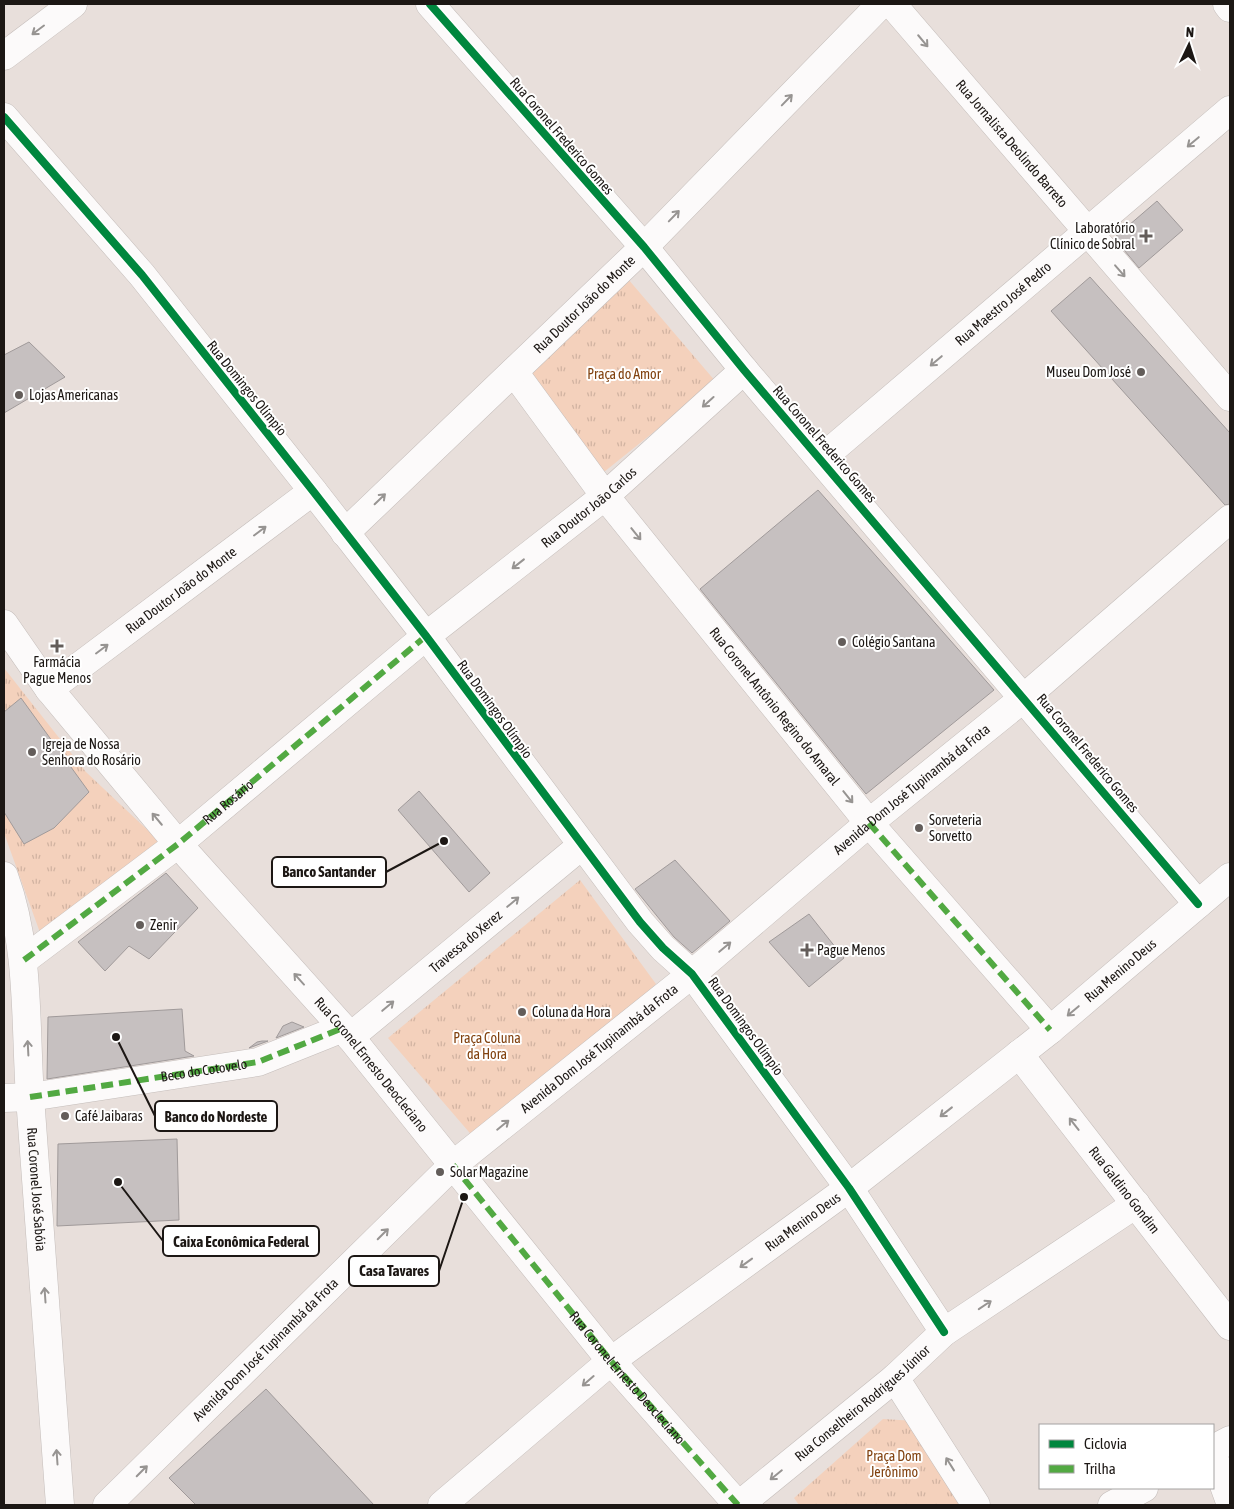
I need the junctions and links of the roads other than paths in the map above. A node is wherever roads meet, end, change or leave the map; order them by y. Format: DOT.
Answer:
graph roads {
  1 [pos="73,4"];
  2 [pos="430,4"];
  3 [pos="881,4"];
  4 [pos="892,4"];
  5 [pos="1227,4"];
  6 [pos="1230,8"];
  7 [pos="4,56"];
  8 [pos="1230,110"];
  9 [pos="4,117"];
  10 [pos="1087,232"];
  11 [pos="644,247"];
  12 [pos="744,370"];
  13 [pos="514,372"];
  14 [pos="1230,397"];
  15 [pos="822,458"];
  16 [pos="313,491"];
  17 [pos="605,496"];
  18 [pos="1230,519"];
  19 [pos="345,533"];
  20 [pos="4,624"];
  21 [pos="426,636"];
  22 [pos="50,689"];
  23 [pos="1025,697"];
  24 [pos="870,824"];
  25 [pos="178,844"];
  26 [pos="581,846"];
  27 [pos="4,876"];
  28 [pos="1230,877"];
  29 [pos="1198,904"];
  30 [pos="9,913"];
  31 [pos="24,960"];
  32 [pos="692,974"];
  33 [pos="1050,1030"];
  34 [pos="347,1032"];
  35 [pos="1019,1054"];
  36 [pos="17,1097"];
  37 [pos="453,1165"];
  38 [pos="848,1188"];
  39 [pos="1136,1204"];
  40 [pos="1227,1315"];
  41 [pos="944,1332"];
  42 [pos="611,1361"];
  43 [pos="896,1378"];
  44 [pos="1230,1440"];
  45 [pos="1214,1448"];
  46 [pos="1214,1458"];
  47 [pos="1142,1489"];
  48 [pos="1230,1502"];
  49 [pos="60,1505"];
  50 [pos="107,1505"];
  51 [pos="442,1505"];
  52 [pos="738,1505"];
  53 [pos="976,1505"];
  54 [pos="1112,1505"];
  1 -- 7 [label="street, one-way"];
  2 -- 11 [label="street, Rua Coronel Frederico Gomes"];
  11 -- 3 [label="street, Rua Doutor João do Monte, one-way"];
  4 -- 10 [label="street, Rua Jornalista Deolindo Barreto, one-way"];
  5 -- 6 [label="street"];
  8 -- 10 [label="street, Rua Maestro José Pedro, one-way"];
  9 -- 16 [label="street, Rua Domingos Olímpio"];
  10 -- 14 [label="street, Rua Jornalista Deolindo Barreto, one-way"];
  10 -- 15 [label="street, Rua Maestro José Pedro, one-way"];
  11 -- 12 [label="street, Rua Coronel Frederico Gomes"];
  11 -- 13 [label="street, Rua Doutor João do Monte"];
  12 -- 15 [label="street, Rua Coronel Frederico Gomes"];
  12 -- 17 [label="street, Rua Doutor João Carlos, one-way"];
  13 -- 17 [label="street, Rua Coronel Antônio Regino do Amaral"];
  19 -- 13 [label="street, Rua Doutor João do Monte, one-way"];
  15 -- 23 [label="street, Rua Coronel Frederico Gomes"];
  16 -- 19 [label="street, Rua Domingos Olímpio"];
  22 -- 16 [label="street, Rua Doutor João do Monte, one-way"];
  17 -- 21 [label="street, Rua Doutor João Carlos, one-way"];
  17 -- 24 [label="street, Rua Coronel Antônio Regino do Amaral, one-way"];
  18 -- 23 [label="street, Avenida Dom José Tupinambá da Frota"];
  19 -- 21 [label="street, Rua Domingos Olímpio"];
  20 -- 22 [label="street, Rua Coronel Ernesto Deocleciano"];
  21 -- 25 [label="street, Rua Rosário"];
  21 -- 26 [label="street, Rua Domingos Olímpio"];
  25 -- 22 [label="street, Rua Coronel Ernesto Deocleciano, one-way"];
  23 -- 24 [label="street, Avenida Dom José Tupinambá da Frota"];
  23 -- 29 [label="street, Rua Coronel Frederico Gomes"];
  32 -- 24 [label="street, Avenida Dom José Tupinambá da Frota, one-way"];
  24 -- 33 [label="street, Rua Coronel Antônio Regino do Amaral"];
  25 -- 31 [label="street, Rua Rosário"];
  34 -- 25 [label="street, Rua Coronel Ernesto Deocleciano, one-way"];
  26 -- 32 [label="street, Rua Domingos Olímpio"];
  34 -- 26 [label="street, Travessa do Xerez, one-way"];
  27 -- 30 [label="street, Rua Coronel José Sabóia"];
  28 -- 29 [label="street, Rua Menino Deus"];
  29 -- 33 [label="street, Rua Menino Deus, one-way"];
  30 -- 31 [label="street, Rua Coronel José Sabóia"];
  36 -- 31 [label="street, Rua Coronel José Sabóia, one-way"];
  37 -- 32 [label="street, Avenida Dom José Tupinambá da Frota, one-way"];
  32 -- 38 [label="street, Rua Domingos Olímpio"];
  33 -- 35 [label="street, Rua Menino Deus"];
  34 -- 36 [label="street, Beco do Cotovelo"];
  34 -- 37 [label="street, Rua Coronel Ernesto Deocleciano"];
  35 -- 38 [label="street, Rua Menino Deus, one-way"];
  39 -- 35 [label="street, Rua Galdino Gondim, one-way"];
  49 -- 36 [label="street, Rua Coronel José Sabóia, one-way"];
  37 -- 42 [label="street, Rua Coronel Ernesto Deocleciano"];
  50 -- 37 [label="street, Avenida Dom José Tupinambá da Frota, one-way"];
  38 -- 41 [label="street, Rua Domingos Olímpio"];
  38 -- 42 [label="street, Rua Menino Deus, one-way"];
  39 -- 40 [label="street, Rua Galdino Gondim"];
  41 -- 39 [label="street, Rua Conselheiro Rodrigues Júnior, one-way"];
  41 -- 43 [label="street, Rua Conselheiro Rodrigues Júnior"];
  42 -- 51 [label="street, Rua Menino Deus, one-way"];
  42 -- 52 [label="street, Rua Coronel Ernesto Deocleciano"];
  43 -- 52 [label="street, Rua Conselheiro Rodrigues Júnior, one-way"];
  53 -- 43 [label="street, one-way"];
  44 -- 45 [label="street"];
  46 -- 48 [label="street"];
  47 -- 54 [label="street"];
}
